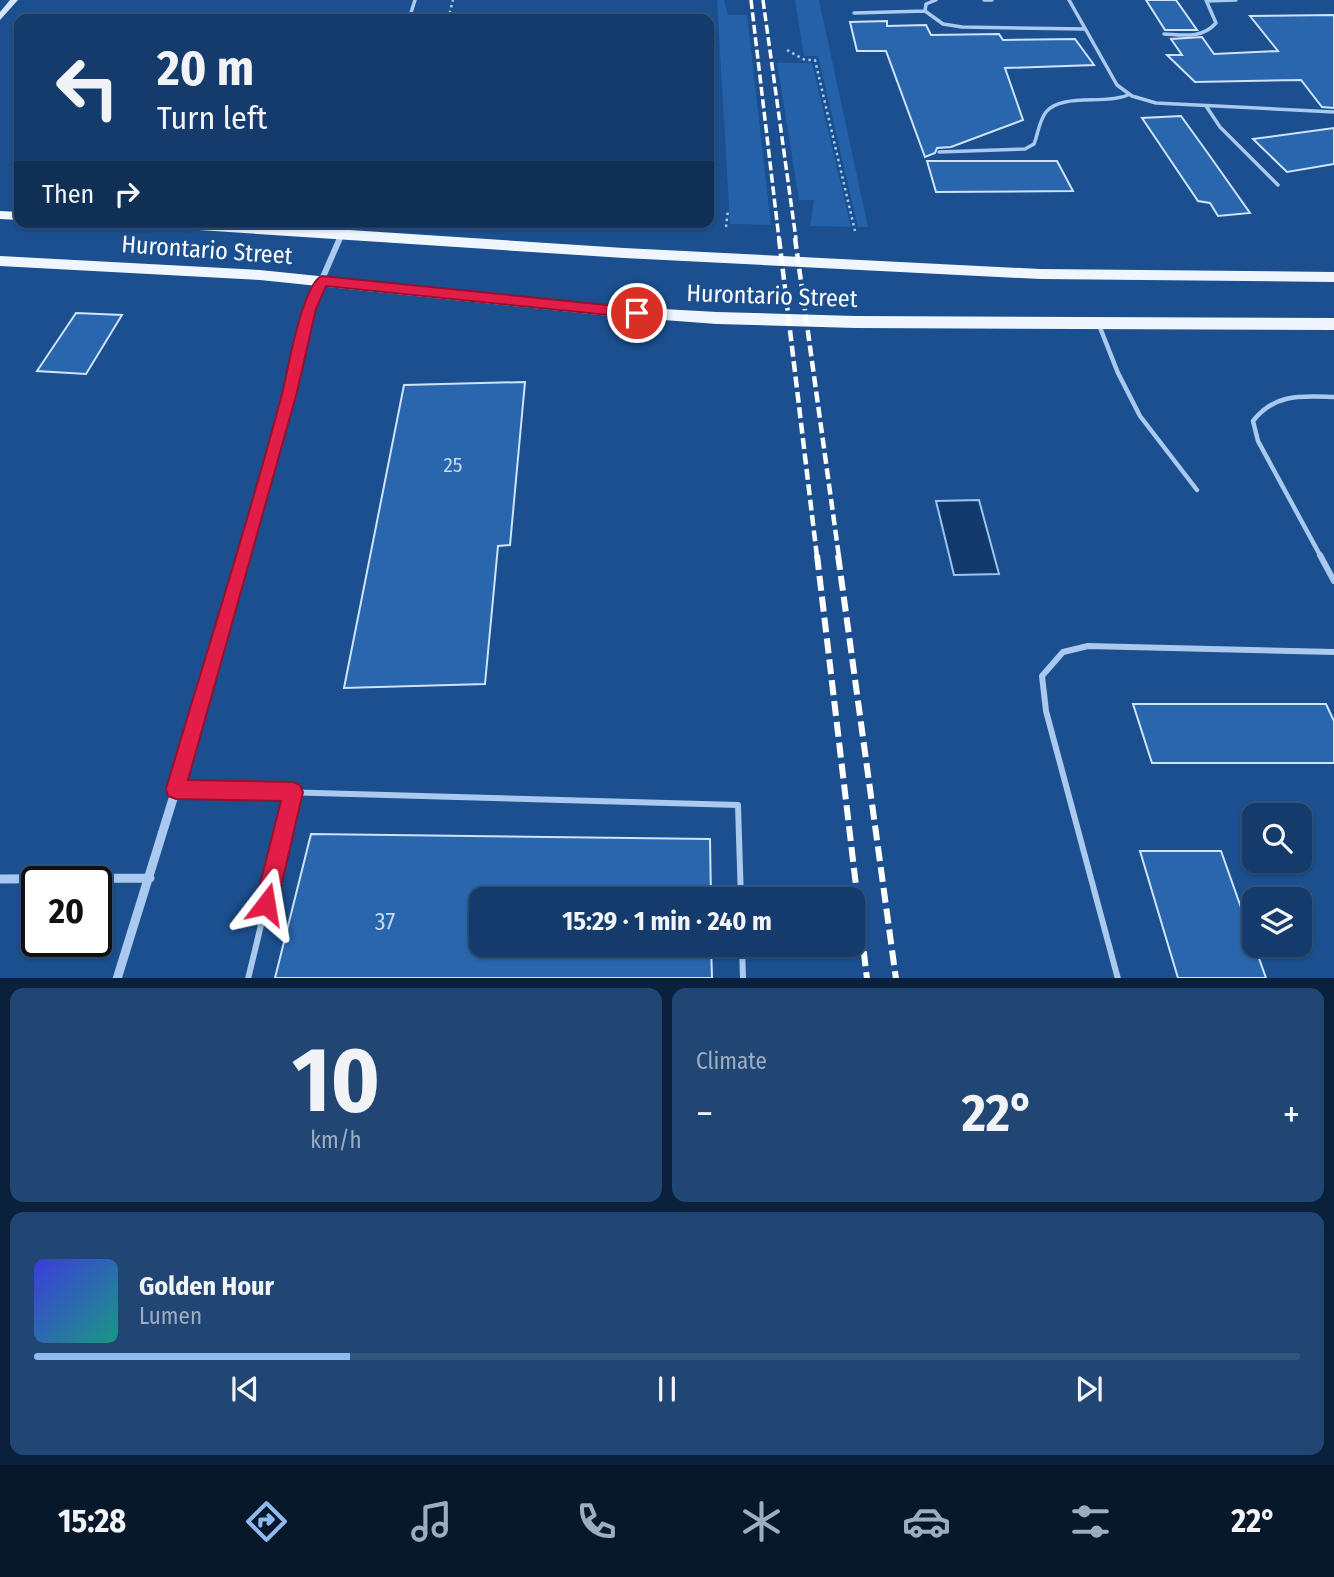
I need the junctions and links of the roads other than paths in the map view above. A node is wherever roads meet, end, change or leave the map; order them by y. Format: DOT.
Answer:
graph roads {
  1 [pos="15,0"];
  2 [pos="936,0"];
  3 [pos="984,0"];
  4 [pos="992,0"];
  5 [pos="1069,0"];
  6 [pos="1236,0"];
  7 [pos="1206,1"];
  8 [pos="925,11"];
  9 [pos="854,13"];
  10 [pos="0,16"];
  11 [pos="1085,29"];
  12 [pos="1164,34"];
  13 [pos="1128,95"];
  14 [pos="1206,106"];
  15 [pos="1334,112"];
  16 [pos="939,152"];
  17 [pos="1279,186"];
  18 [pos="317,228"];
  19 [pos="344,229"];
  20 [pos="0,261"];
  21 [pos="1334,276"];
  22 [pos="322,281"];
  23 [pos="1098,323"];
  24 [pos="1334,324"];
  25 [pos="1334,397"];
  26 [pos="1196,490"];
  27 [pos="1334,581"];
  28 [pos="1334,652"];
  29 [pos="176,789"];
  30 [pos="293,792"];
  31 [pos="150,878"];
  32 [pos="0,879"];
  33 [pos="741,887"];
  34 [pos="742,957"];
  35 [pos="117,978"];
  36 [pos="248,978"];
  37 [pos="743,978"];
  38 [pos="1118,978"];
  1 -- 10 [label="street"];
  2 -- 8 [label="lane"];
  3 -- 4 [label="lane"];
  5 -- 11 [label="lane"];
  6 -- 7 [label="lane"];
  7 -- 12 [label="lane"];
  8 -- 9 [label="lane"];
  8 -- 11 [label="lane"];
  11 -- 13 [label="lane"];
  13 -- 14 [label="lane"];
  13 -- 16 [label="lane"];
  14 -- 15 [label="lane"];
  14 -- 17 [label="lane"];
  18 -- 19 [label="main road, Hurontario Street"];
  19 -- 21 [label="main road, Hurontario Street"];
  19 -- 22 [label="street"];
  20 -- 22 [label="main road, Hurontario Street"];
  22 -- 23 [label="main road, Hurontario Street"];
  22 -- 29 [label="street"];
  23 -- 24 [label="main road, Hurontario Street"];
  23 -- 26 [label="lane"];
  25 -- 27 [label="lane"];
  28 -- 38 [label="lane"];
  29 -- 30 [label="lane"];
  29 -- 31 [label="street"];
  30 -- 33 [label="lane"];
  30 -- 36 [label="lane"];
  31 -- 32 [label="street"];
  31 -- 35 [label="street"];
  34 -- 37 [label="lane"];
}
